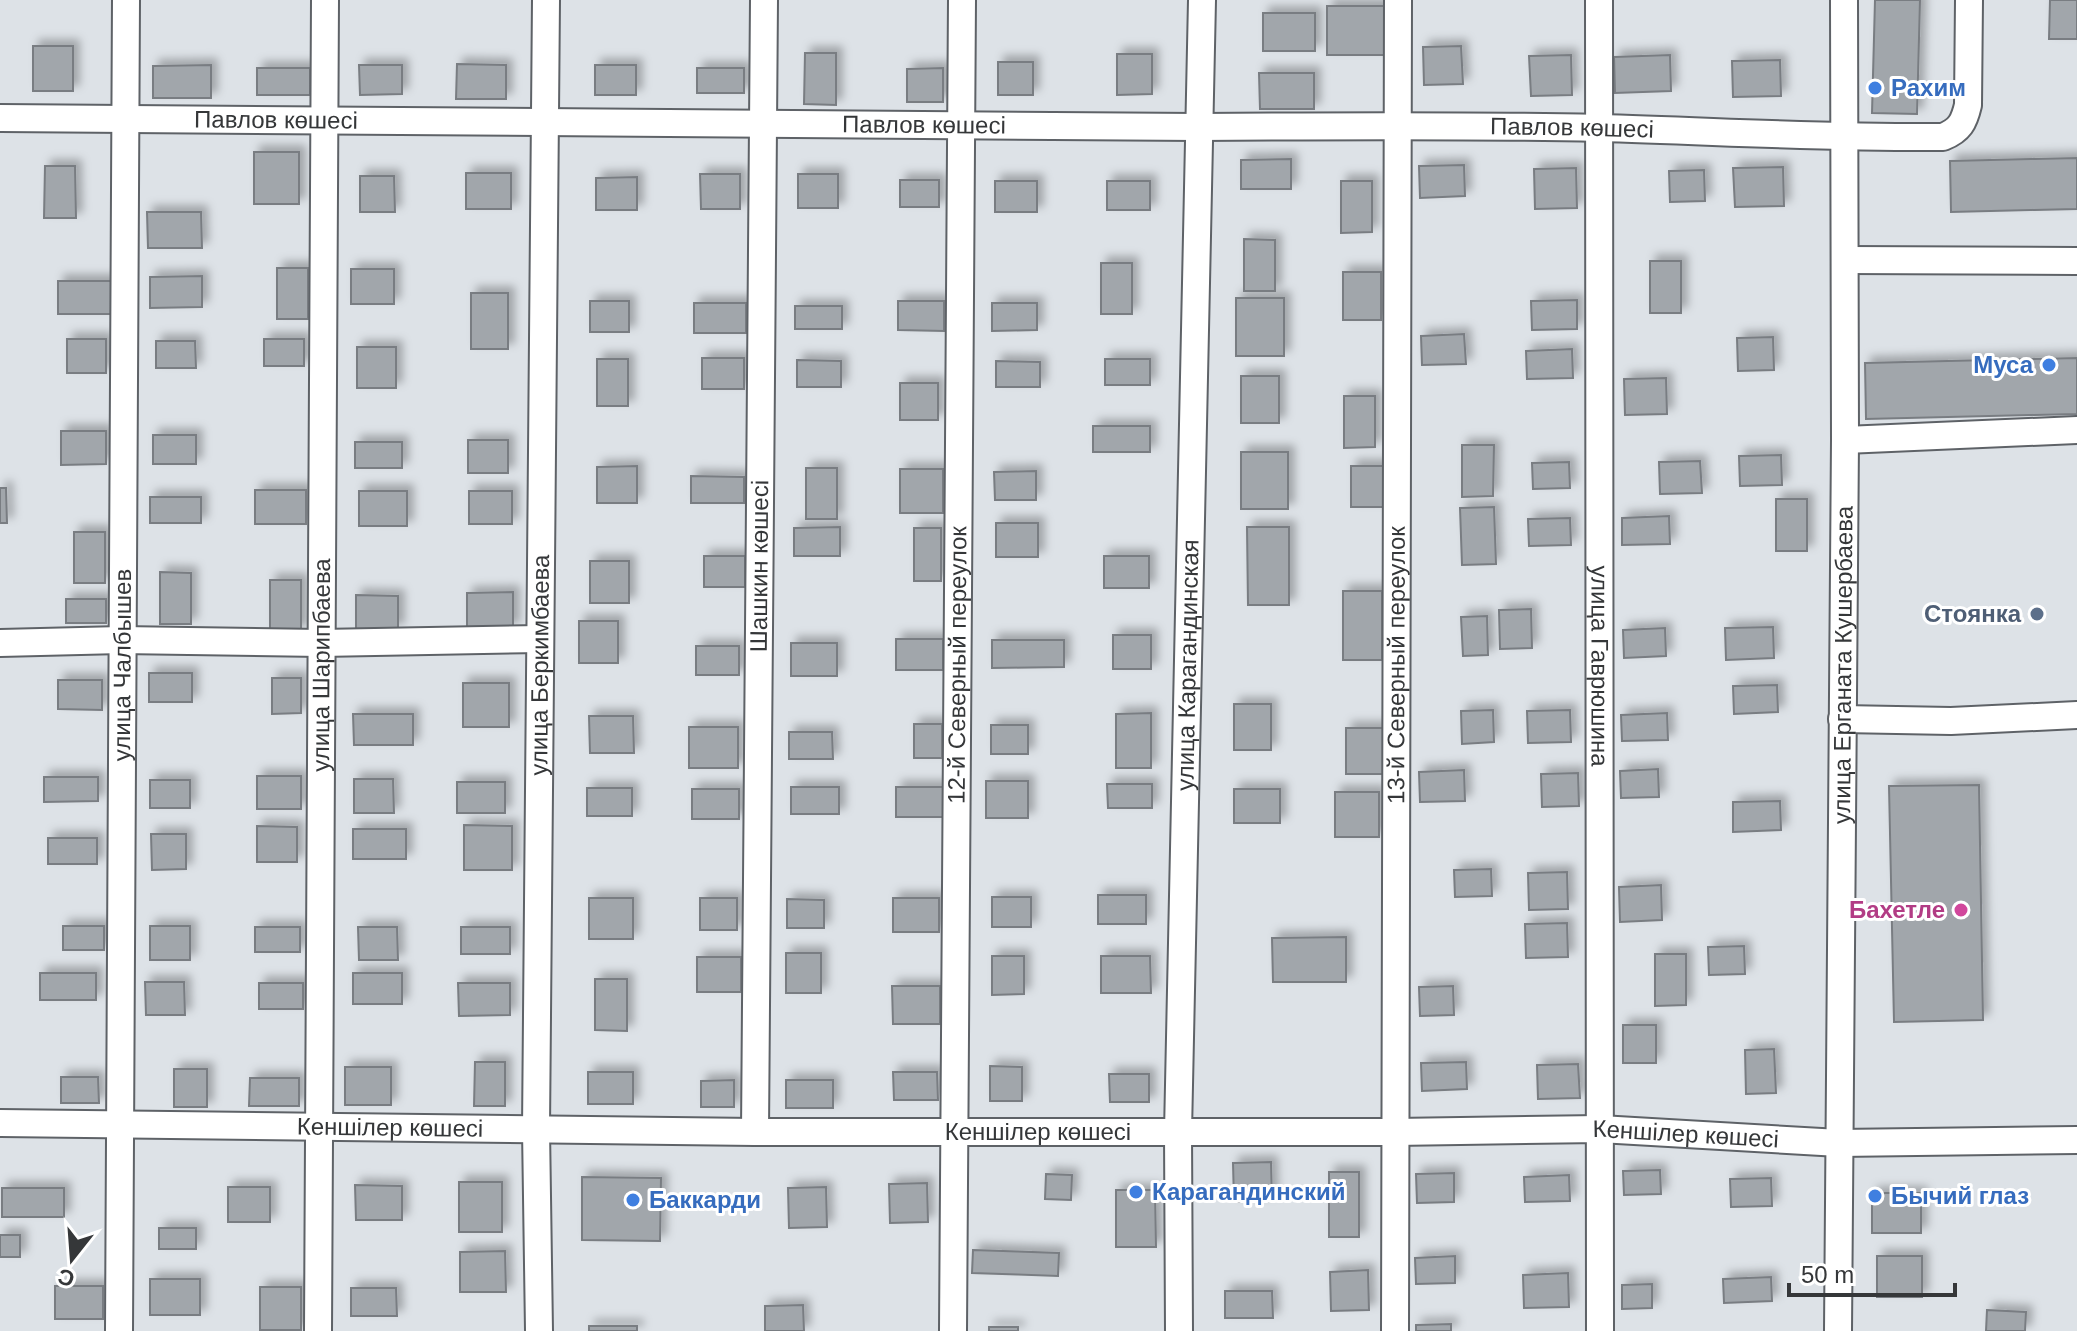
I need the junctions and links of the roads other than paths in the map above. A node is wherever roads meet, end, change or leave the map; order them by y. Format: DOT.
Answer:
graph roads {
  1 [pos="126,0"];
  2 [pos="325,0"];
  3 [pos="546,0"];
  4 [pos="764,0"];
  5 [pos="962,0"];
  6 [pos="1202,0"];
  7 [pos="1398,0"];
  8 [pos="1599,0"];
  9 [pos="1844,0"];
  10 [pos="1969,0"];
  11 [pos="125,117"];
  12 [pos="0,118"];
  13 [pos="325,120"];
  14 [pos="544,120"];
  15 [pos="763,122"];
  16 [pos="960,124"];
  17 [pos="1396,125"];
  18 [pos="1198,127"];
  19 [pos="1599,128"];
  20 [pos="1846,138"];
  21 [pos="1845,260"];
  22 [pos="2077,261"];
  23 [pos="2077,430"];
  24 [pos="1845,440"];
  25 [pos="540,639"];
  26 [pos="121,640"];
  27 [pos="0,643"];
  28 [pos="321,643"];
  29 [pos="2077,715"];
  30 [pos="1842,719"];
  31 [pos="0,1123"];
  32 [pos="120,1124"];
  33 [pos="317,1125"];
  34 [pos="536,1129"];
  35 [pos="1600,1129"];
  36 [pos="955,1131"];
  37 [pos="755,1132"];
  38 [pos="1178,1132"];
  39 [pos="1395,1132"];
  40 [pos="2077,1140"];
  41 [pos="1839,1143"];
  42 [pos="119,1331"];
  43 [pos="318,1331"];
  44 [pos="539,1331"];
  45 [pos="953,1331"];
  46 [pos="1179,1331"];
  47 [pos="1395,1331"];
  48 [pos="1600,1331"];
  49 [pos="1838,1331"];
  1 -- 11 [label="street, улица Чалбышев"];
  2 -- 13 [label="street, улица Шарипбаева"];
  3 -- 14 [label="street, улица Беркимбаева"];
  4 -- 15 [label="street, Шашкин көшесі"];
  5 -- 16 [label="street, 12-й Северный переулок"];
  6 -- 18 [label="street, улица Карагандинская"];
  7 -- 17 [label="street, 13-й Северный переулок"];
  8 -- 19 [label="street, улица Гаврюшина"];
  9 -- 20 [label="street, улица Ерганата Кушербаева"];
  10 -- 20 [label="street, Павлов көшесі"];
  11 -- 12 [label="street, Павлов көшесі"];
  11 -- 13 [label="street, Павлов көшесі"];
  11 -- 26 [label="street, улица Чалбышев"];
  13 -- 14 [label="street, Павлов көшесі"];
  13 -- 28 [label="street, улица Шарипбаева"];
  14 -- 15 [label="street, Павлов көшесі"];
  14 -- 25 [label="street, улица Беркимбаева"];
  15 -- 16 [label="street, Павлов көшесі"];
  15 -- 37 [label="street, Шашкин көшесі"];
  16 -- 18 [label="street, Павлов көшесі"];
  16 -- 36 [label="street, 12-й Северный переулок"];
  17 -- 18 [label="street, Павлов көшесі"];
  17 -- 19 [label="street, Павлов көшесі"];
  17 -- 39 [label="street, 13-й Северный переулок"];
  18 -- 38 [label="street, улица Карагандинская"];
  19 -- 20 [label="street, Павлов көшесі"];
  19 -- 35 [label="street, улица Гаврюшина"];
  20 -- 21 [label="street, улица Ерганата Кушербаева"];
  21 -- 22 [label="street"];
  21 -- 24 [label="street, улица Ерганата Кушербаева"];
  23 -- 24 [label="street"];
  24 -- 30 [label="street, улица Ерганата Кушербаева"];
  25 -- 28 [label="street"];
  25 -- 34 [label="street, улица Беркимбаева"];
  26 -- 27 [label="street"];
  26 -- 28 [label="street"];
  26 -- 32 [label="street, улица Чалбышев"];
  28 -- 33 [label="street, улица Шарипбаева"];
  29 -- 30 [label="street"];
  30 -- 41 [label="street, улица Ерганата Кушербаева"];
  31 -- 32 [label="street, Кеншілер көшесі"];
  32 -- 33 [label="street, Кеншілер көшесі"];
  32 -- 42 [label="street, улица Чалбышев"];
  33 -- 34 [label="street, Кеншілер көшесі"];
  33 -- 43 [label="street, улица Шарипбаева"];
  34 -- 37 [label="street, Кеншілер көшесі"];
  34 -- 44 [label="street, улица Беркимбаева"];
  35 -- 39 [label="street, Кеншілер көшесі"];
  35 -- 41 [label="street, Кеншілер көшесі"];
  35 -- 48 [label="street, улица Гаврюшина"];
  36 -- 37 [label="street, Кеншілер көшесі"];
  36 -- 38 [label="street, Кеншілер көшесі"];
  36 -- 45 [label="street, 12-й Северный переулок"];
  38 -- 39 [label="street, Кеншілер көшесі"];
  38 -- 46 [label="street, улица Карагандинская"];
  39 -- 47 [label="street, 13-й Северный переулок"];
  40 -- 41 [label="street, Кеншілер көшесі"];
  41 -- 49 [label="street, улица Ерганата Кушербаева"];
}
